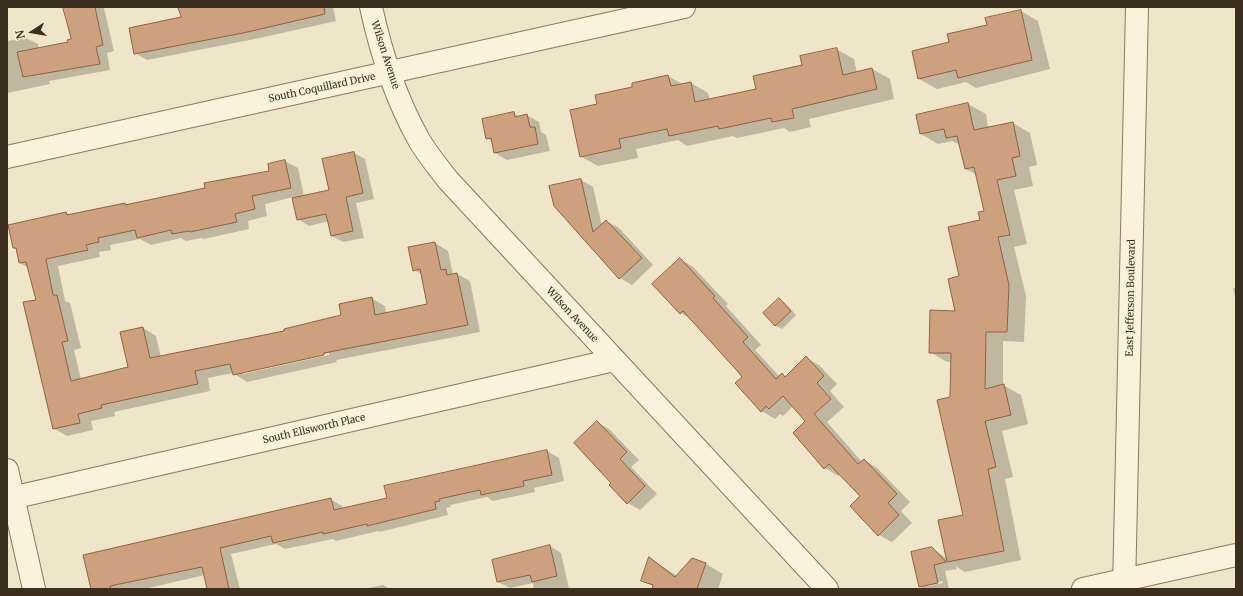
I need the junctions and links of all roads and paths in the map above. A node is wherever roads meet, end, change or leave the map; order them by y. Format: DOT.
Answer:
graph roads {
  1 [pos="371,7"];
  2 [pos="684,7"];
  3 [pos="1137,7"];
  4 [pos="389,73"];
  5 [pos="7,158"];
  6 [pos="614,360"];
  7 [pos="7,470"];
  8 [pos="10,498"];
  9 [pos="1236,555"];
  10 [pos="1124,584"];
  11 [pos="34,589"];
  12 [pos="826,589"];
  13 [pos="1083,589"];
  1 -- 4 [label="street, Wilson Avenue"];
  2 -- 4 [label="street, South Coquillard Drive"];
  3 -- 10 [label="street, East Jefferson Boulevard"];
  4 -- 5 [label="street, South Coquillard Drive"];
  4 -- 6 [label="street, Wilson Avenue"];
  6 -- 8 [label="street, South Ellsworth Place"];
  6 -- 12 [label="street, Wilson Avenue"];
  7 -- 8 [label="street"];
  8 -- 11 [label="street"];
  9 -- 10 [label="street"];
  10 -- 13 [label="street"];
}
